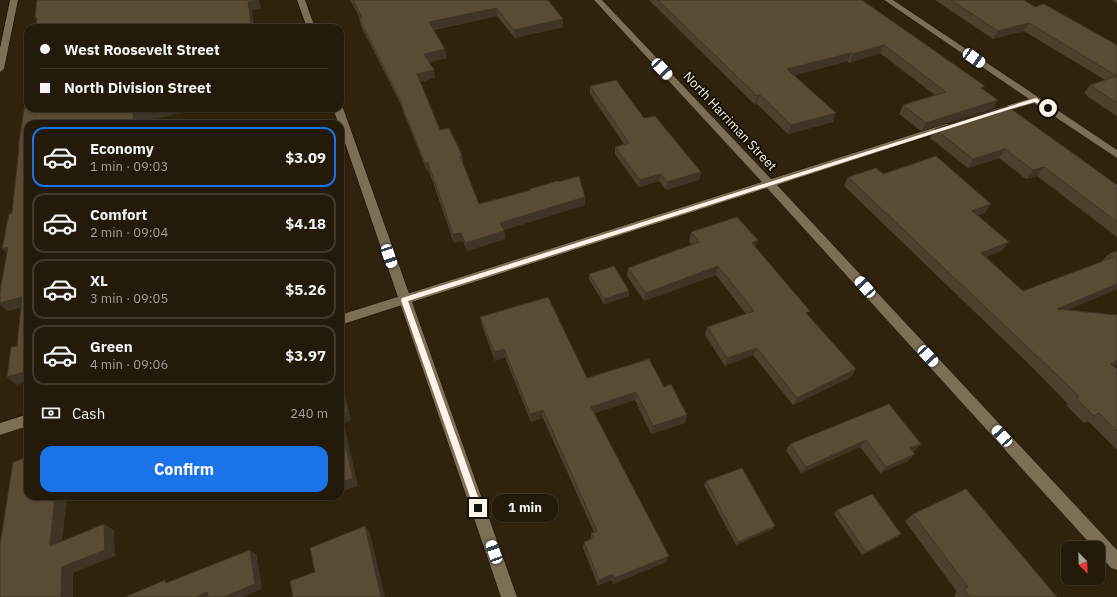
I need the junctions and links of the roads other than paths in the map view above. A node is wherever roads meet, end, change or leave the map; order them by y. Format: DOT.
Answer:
graph roads {
  1 [pos="14,0"];
  2 [pos="301,0"];
  3 [pos="598,0"];
  4 [pos="888,0"];
  5 [pos="310,24"];
  6 [pos="0,69"];
  7 [pos="1036,100"];
  8 [pos="986,115"];
  9 [pos="957,124"];
  10 [pos="344,125"];
  11 [pos="1117,155"];
  12 [pos="770,184"];
  13 [pos="405,300"];
  14 [pos="344,319"];
  15 [pos="24,421"];
  16 [pos="0,429"];
  17 [pos="1117,562"];
  18 [pos="509,597"];
  1 -- 6 [label="street"];
  2 -- 5 [label="street"];
  3 -- 12 [label="street, North Harriman Street"];
  4 -- 7 [label="street"];
  7 -- 8 [label="street"];
  7 -- 11 [label="street"];
  9 -- 12 [label="street"];
  10 -- 13 [label="street"];
  12 -- 13 [label="street"];
  12 -- 17 [label="street, North Harriman Street"];
  13 -- 14 [label="street"];
  13 -- 18 [label="street"];
  15 -- 16 [label="street"];
}
